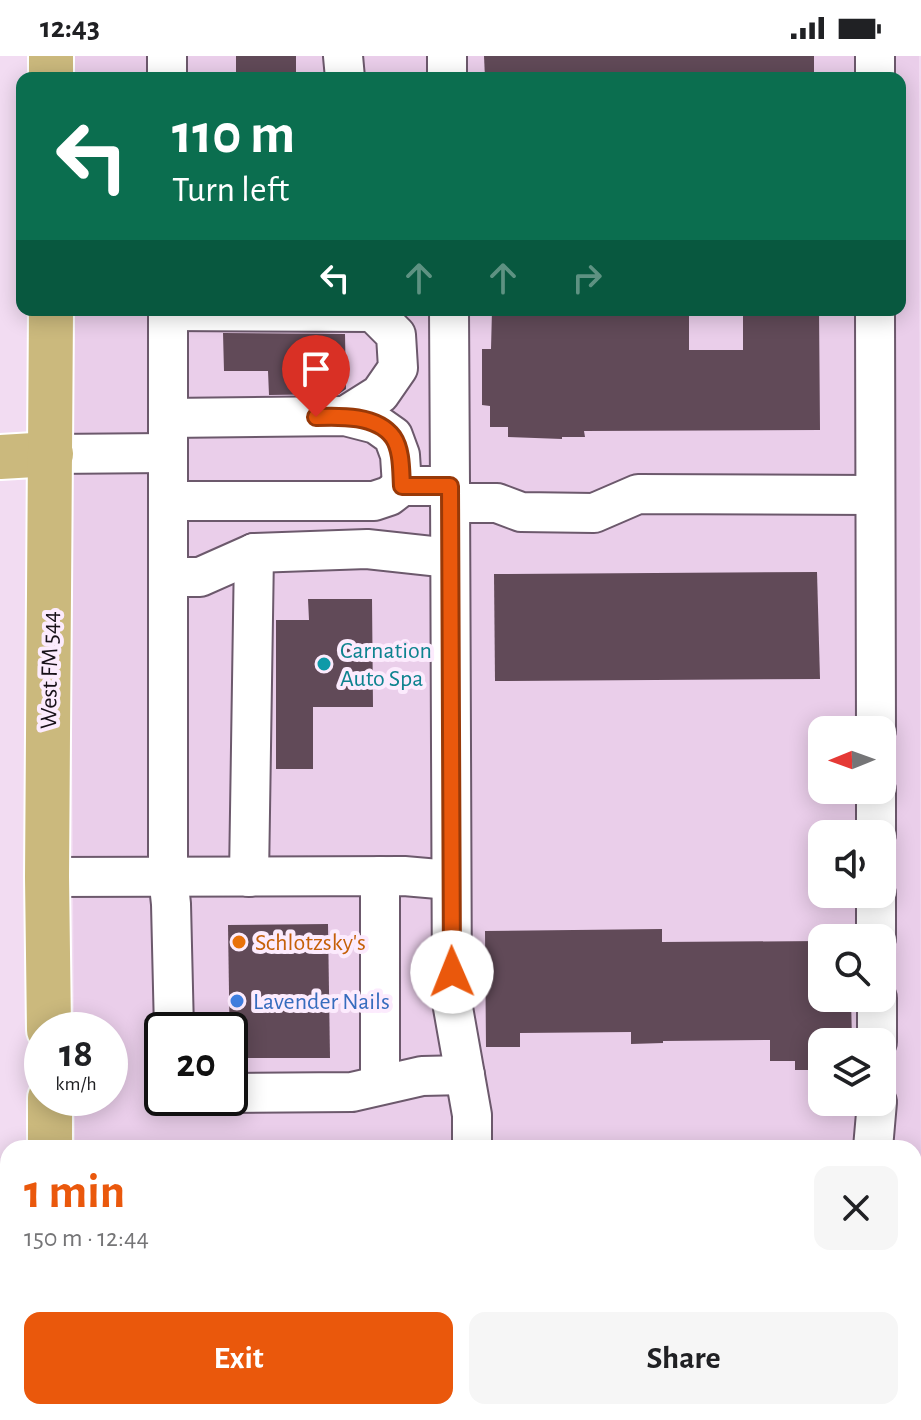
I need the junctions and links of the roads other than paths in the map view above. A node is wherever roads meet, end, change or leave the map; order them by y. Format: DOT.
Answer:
graph roads {
  1 [pos="51,316"];
  2 [pos="168,316"];
  3 [pos="377,316"];
  4 [pos="449,316"];
  5 [pos="875,316"];
  6 [pos="345,416"];
  7 [pos="167,435"];
  8 [pos="51,454"];
  9 [pos="0,457"];
  10 [pos="402,486"];
  11 [pos="450,495"];
  12 [pos="874,495"];
  13 [pos="169,501"];
  14 [pos="254,553"];
  15 [pos="450,558"];
  16 [pos="170,577"];
  17 [pos="876,716"];
  18 [pos="168,876"];
  19 [pos="380,876"];
  20 [pos="47,877"];
  21 [pos="249,877"];
  22 [pos="450,880"];
  23 [pos="49,1012"];
  24 [pos="174,1012"];
  25 [pos="465,1075"];
  26 [pos="380,1084"];
  27 [pos="248,1093"];
  28 [pos="50,1116"];
  29 [pos="876,1116"];
  30 [pos="50,1140"];
  31 [pos="472,1140"];
  32 [pos="874,1140"];
  1 -- 8 [label="main road, West FM 544"];
  2 -- 7 [label="lane"];
  3 -- 6 [label="lane"];
  4 -- 11 [label="lane"];
  5 -- 12 [label="lane"];
  6 -- 7 [label="lane"];
  6 -- 10 [label="lane"];
  7 -- 8 [label="lane"];
  7 -- 13 [label="lane"];
  8 -- 9 [label="main road"];
  8 -- 20 [label="main road, West FM 544"];
  10 -- 11 [label="lane"];
  10 -- 13 [label="lane"];
  11 -- 12 [label="lane"];
  11 -- 15 [label="lane"];
  12 -- 17 [label="lane"];
  13 -- 16 [label="lane"];
  14 -- 15 [label="lane"];
  14 -- 16 [label="lane"];
  14 -- 21 [label="lane"];
  15 -- 22 [label="lane"];
  16 -- 18 [label="lane"];
  18 -- 20 [label="lane"];
  18 -- 21 [label="lane"];
  18 -- 24 [label="lane"];
  19 -- 21 [label="lane"];
  19 -- 22 [label="lane"];
  19 -- 26 [label="lane"];
  20 -- 23 [label="main road, West FM 544"];
  22 -- 25 [label="lane"];
  25 -- 26 [label="lane"];
  25 -- 31 [label="lane"];
  26 -- 27 [label="lane"];
  28 -- 30 [label="main road"];
  29 -- 32 [label="lane"];
}
